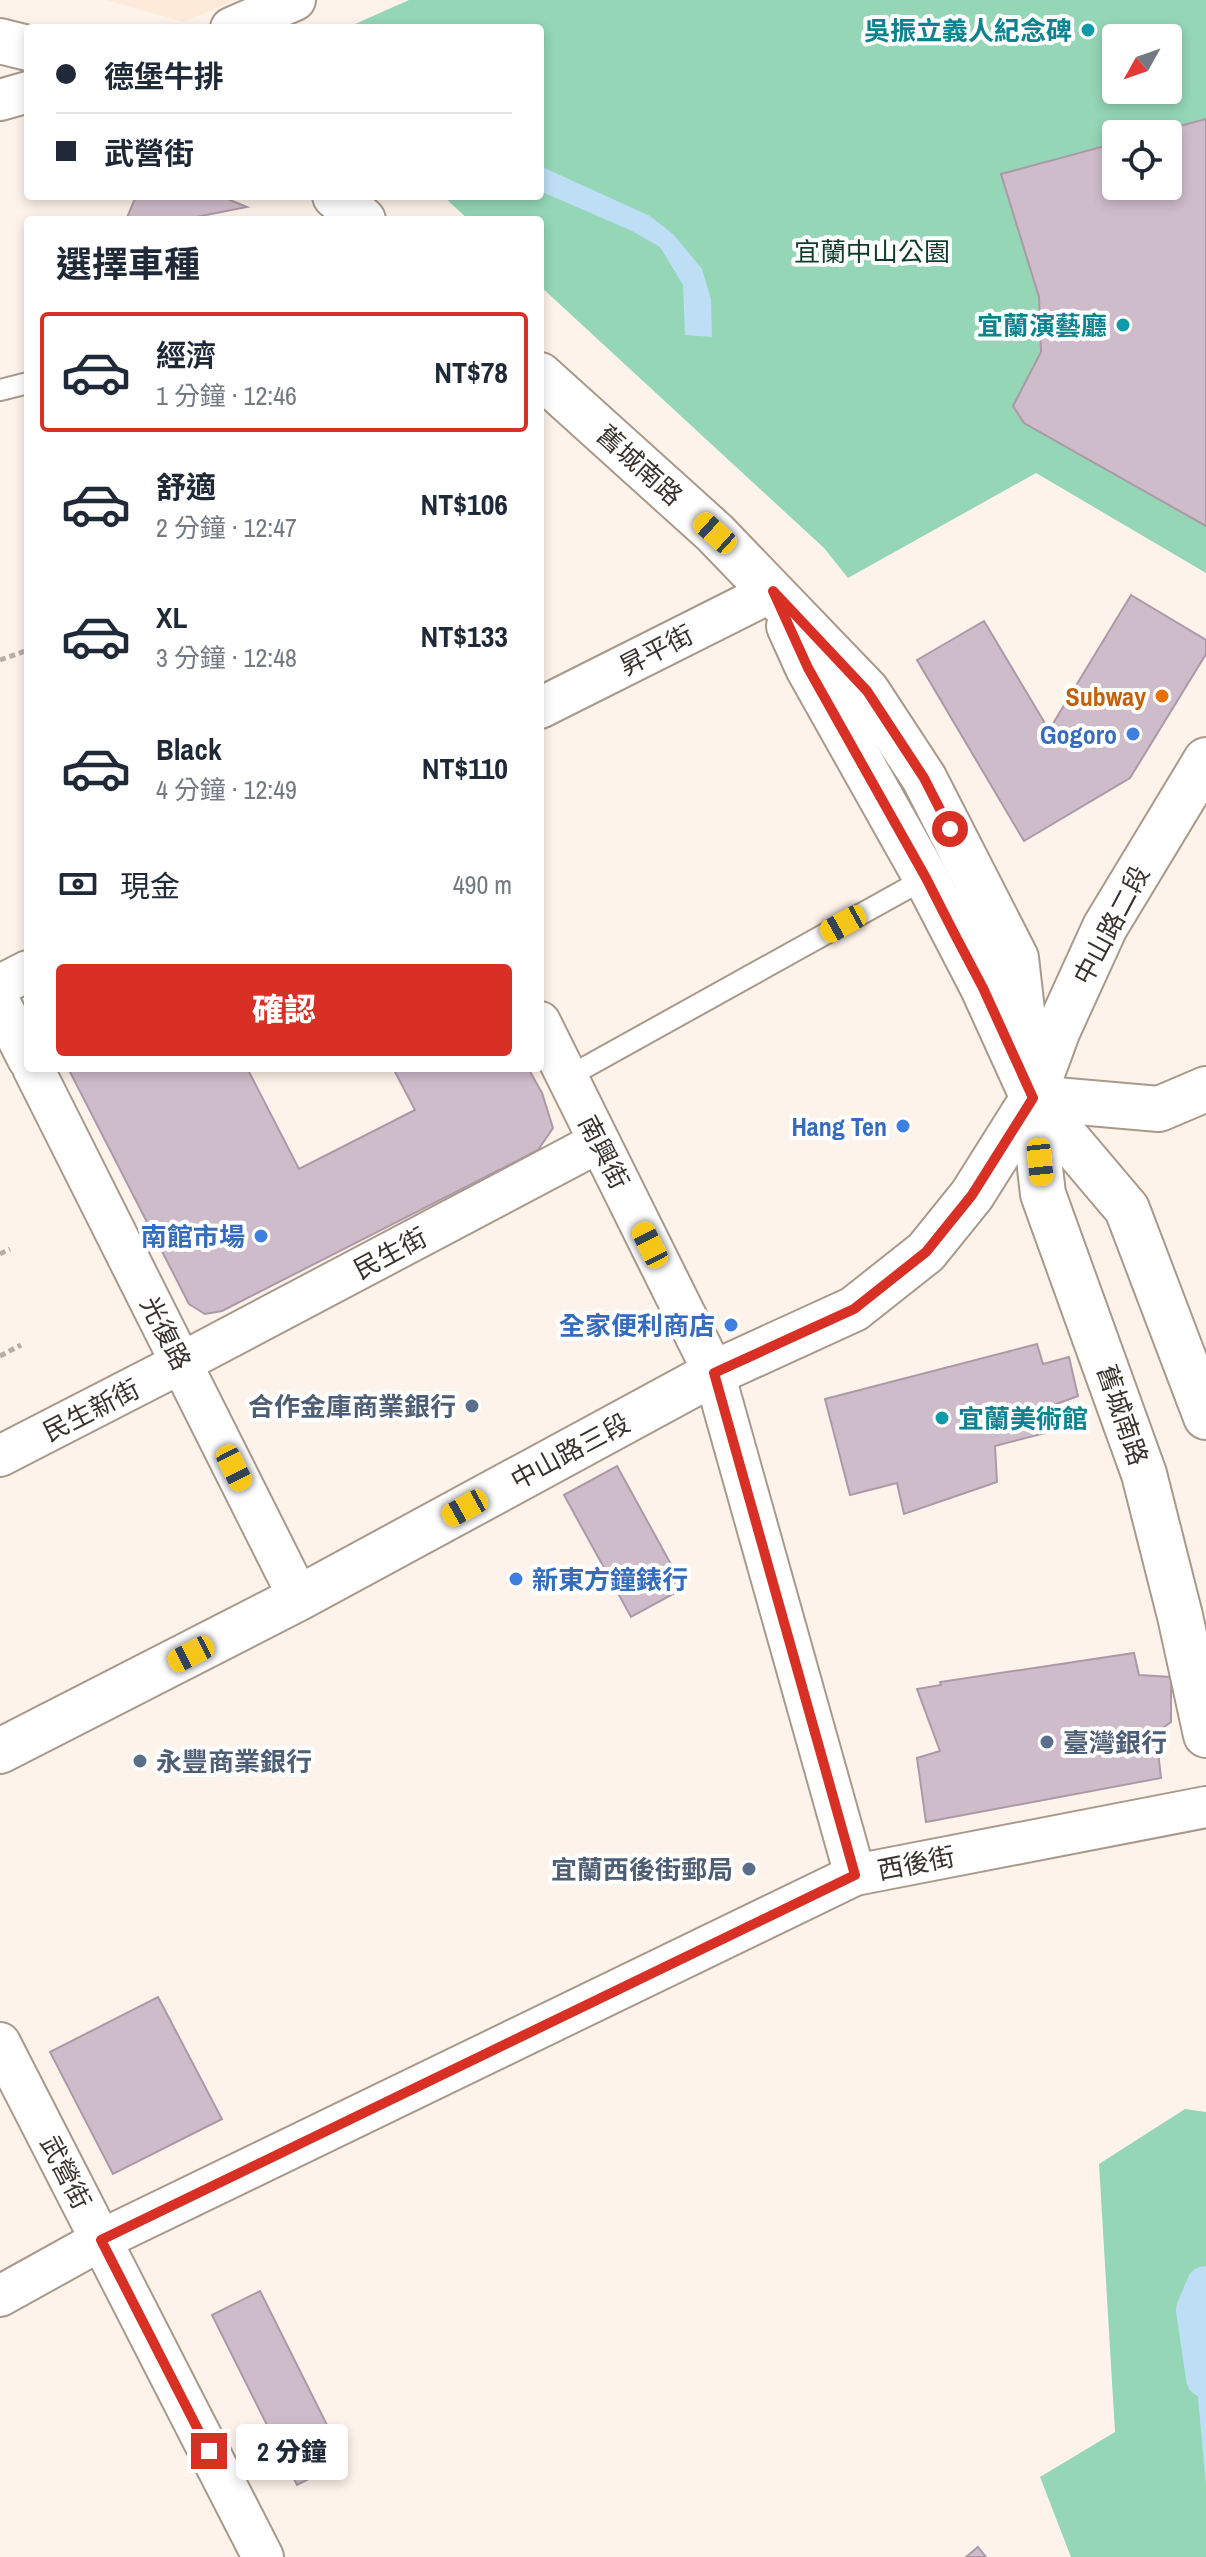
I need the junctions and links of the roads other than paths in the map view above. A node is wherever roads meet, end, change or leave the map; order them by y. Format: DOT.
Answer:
graph roads {
  1 [pos="295,0"];
  2 [pos="240,24"];
  3 [pos="0,41"];
  4 [pos="24,47"];
  5 [pos="24,93"];
  6 [pos="0,100"];
  7 [pos="340,200"];
  8 [pos="358,216"];
  9 [pos="544,379"];
  10 [pos="24,384"];
  11 [pos="0,390"];
  12 [pos="773,591"];
  13 [pos="544,706"];
  14 [pos="1206,760"];
  15 [pos="926,878"];
  16 [pos="24,973"];
  17 [pos="0,985"];
  18 [pos="0,1003"];
  19 [pos="544,1031"];
  20 [pos="24,1051"];
  21 [pos="35,1072"];
  22 [pos="566,1078"];
  23 [pos="1206,1089"];
  24 [pos="1033,1098"];
  25 [pos="599,1142"];
  26 [pos="181,1363"];
  27 [pos="714,1373"];
  28 [pos="1206,1417"];
  29 [pos="0,1456"];
  30 [pos="299,1598"];
  31 [pos="1206,1735"];
  32 [pos="0,1751"];
  33 [pos="1206,1807"];
  34 [pos="855,1875"];
  35 [pos="0,2043"];
  36 [pos="101,2240"];
  37 [pos="0,2296"];
  38 [pos="263,2557"];
  1 -- 2 [label="street"];
  3 -- 4 [label="main road"];
  5 -- 6 [label="street"];
  7 -- 8 [label="main road"];
  9 -- 12 [label="main road, 舊城南路"];
  10 -- 11 [label="lane"];
  12 -- 13 [label="street, 昇平街"];
  12 -- 15 [label="main road, 舊城南路"];
  12 -- 24 [label="main road, 舊城南路"];
  14 -- 24 [label="main road, 中山路二段"];
  15 -- 22 [label="lane"];
  15 -- 24 [label="main road, 舊城南路"];
  16 -- 17 [label="street"];
  18 -- 20 [label="street"];
  19 -- 22 [label="street, 南興街"];
  21 -- 26 [label="street, 光復路"];
  22 -- 25 [label="street, 南興街"];
  23 -- 24 [label="main road"];
  24 -- 27 [label="main road, 中山路三段"];
  24 -- 28 [label="main road, 舊城南路"];
  24 -- 31 [label="main road, 舊城南路"];
  25 -- 26 [label="street, 民生街"];
  25 -- 27 [label="street, 南興街"];
  26 -- 29 [label="street, 民生新街"];
  26 -- 30 [label="street, 光復路"];
  27 -- 30 [label="main road, 中山路三段"];
  27 -- 34 [label="street, 南興街"];
  30 -- 32 [label="main road, 中山路三段"];
  33 -- 34 [label="street, 西後街"];
  34 -- 36 [label="street, 西後街"];
  35 -- 36 [label="street, 武營街"];
  36 -- 37 [label="street, 西後街"];
  36 -- 38 [label="street, 武營街"];
}
